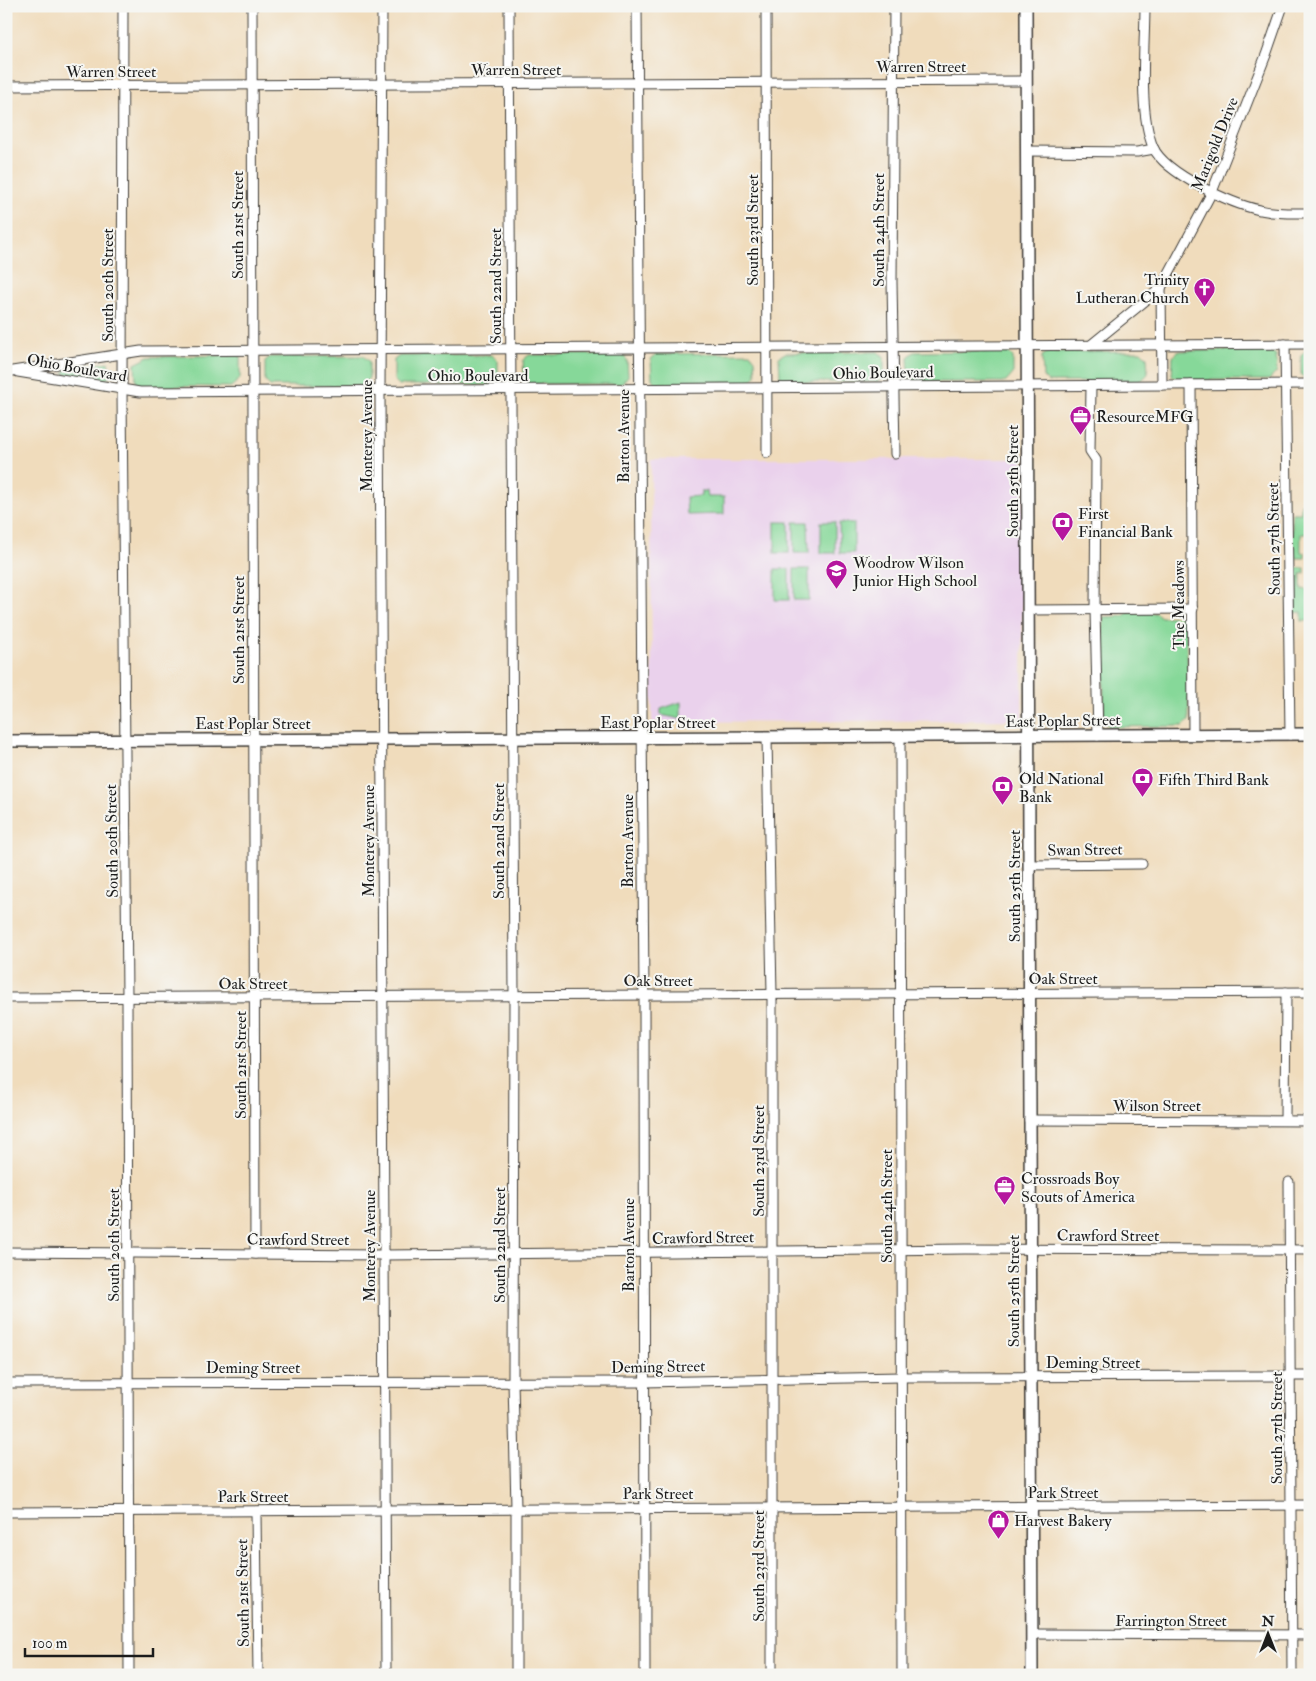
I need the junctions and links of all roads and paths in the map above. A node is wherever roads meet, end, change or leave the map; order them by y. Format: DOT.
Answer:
graph roads {
  1 [pos="123,6"];
  2 [pos="252,6"];
  3 [pos="382,6"];
  4 [pos="509,6"];
  5 [pos="637,6"];
  6 [pos="766,6"];
  7 [pos="894,6"];
  8 [pos="1026,6"];
  9 [pos="1145,6"];
  10 [pos="1283,6"];
  11 [pos="767,81"];
  12 [pos="894,81"];
  13 [pos="1026,81"];
  14 [pos="637,82"];
  15 [pos="510,84"];
  16 [pos="252,85"];
  17 [pos="382,85"];
  18 [pos="6,86"];
  19 [pos="123,86"];
  20 [pos="1154,149"];
  21 [pos="1026,151"];
  22 [pos="1212,192"];
  23 [pos="1310,213"];
  24 [pos="1161,288"];
  25 [pos="1092,344"];
  26 [pos="1162,344"];
  27 [pos="1284,344"];
  28 [pos="1310,344"];
  29 [pos="895,345"];
  30 [pos="1027,345"];
  31 [pos="766,346"];
  32 [pos="638,348"];
  33 [pos="252,349"];
  34 [pos="381,349"];
  35 [pos="510,349"];
  36 [pos="122,352"];
  37 [pos="11,372"];
  38 [pos="1285,383"];
  39 [pos="1310,384"];
  40 [pos="1162,385"];
  41 [pos="1191,385"];
  42 [pos="1028,386"];
  43 [pos="1091,386"];
  44 [pos="895,387"];
  45 [pos="766,388"];
  46 [pos="638,389"];
  47 [pos="380,390"];
  48 [pos="510,390"];
  49 [pos="122,391"];
  50 [pos="251,391"];
  51 [pos="767,454"];
  52 [pos="895,454"];
  53 [pos="1193,609"];
  54 [pos="1029,610"];
  55 [pos="1095,610"];
  56 [pos="1193,734"];
  57 [pos="1290,734"];
  58 [pos="1310,734"];
  59 [pos="1098,736"];
  60 [pos="900,737"];
  61 [pos="1030,737"];
  62 [pos="642,738"];
  63 [pos="767,738"];
  64 [pos="254,739"];
  65 [pos="513,739"];
  66 [pos="124,740"];
  67 [pos="383,740"];
  68 [pos="6,741"];
  69 [pos="1142,864"];
  70 [pos="1029,865"];
  71 [pos="1286,992"];
  72 [pos="1310,992"];
  73 [pos="772,994"];
  74 [pos="1031,994"];
  75 [pos="902,995"];
  76 [pos="514,996"];
  77 [pos="644,996"];
  78 [pos="255,997"];
  79 [pos="383,997"];
  80 [pos="6,998"];
  81 [pos="127,998"];
  82 [pos="1029,1120"];
  83 [pos="1285,1120"];
  84 [pos="1310,1121"];
  85 [pos="1289,1182"];
  86 [pos="1290,1248"];
  87 [pos="901,1250"];
  88 [pos="1029,1250"];
  89 [pos="1310,1250"];
  90 [pos="774,1251"];
  91 [pos="6,1252"];
  92 [pos="128,1253"];
  93 [pos="514,1253"];
  94 [pos="643,1253"];
  95 [pos="254,1254"];
  96 [pos="384,1255"];
  97 [pos="1291,1376"];
  98 [pos="1310,1376"];
  99 [pos="901,1377"];
  100 [pos="1030,1378"];
  101 [pos="773,1379"];
  102 [pos="513,1381"];
  103 [pos="127,1382"];
  104 [pos="384,1382"];
  105 [pos="643,1382"];
  106 [pos="6,1383"];
  107 [pos="1291,1506"];
  108 [pos="1310,1506"];
  109 [pos="901,1507"];
  110 [pos="1032,1507"];
  111 [pos="516,1508"];
  112 [pos="645,1508"];
  113 [pos="773,1508"];
  114 [pos="127,1511"];
  115 [pos="386,1511"];
  116 [pos="6,1512"];
  117 [pos="256,1512"];
  118 [pos="1032,1634"];
  119 [pos="1310,1635"];
  120 [pos="1292,1636"];
  121 [pos="129,1675"];
  122 [pos="258,1675"];
  123 [pos="386,1675"];
  124 [pos="516,1675"];
  125 [pos="645,1675"];
  126 [pos="772,1675"];
  127 [pos="902,1675"];
  128 [pos="1032,1675"];
  129 [pos="1292,1675"];
  1 -- 19 [label="street, South 20th Street"];
  2 -- 16 [label="street, South 21st Street"];
  3 -- 17 [label="street, Monterey Avenue"];
  4 -- 15 [label="street, South 22nd Street"];
  5 -- 14 [label="street, Barton Avenue"];
  6 -- 11 [label="street, South 23rd Street"];
  7 -- 12 [label="street, South 24th Street"];
  8 -- 13 [label="main road, South 25th Street"];
  9 -- 20 [label="street"];
  10 -- 22 [label="street, Marigold Drive"];
  11 -- 12 [label="street, Warren Street"];
  11 -- 14 [label="street, Warren Street"];
  11 -- 31 [label="street, South 23rd Street"];
  12 -- 13 [label="street, Warren Street"];
  12 -- 29 [label="street, South 24th Street"];
  13 -- 21 [label="main road, South 25th Street"];
  14 -- 15 [label="street, Warren Street"];
  14 -- 32 [label="street, Barton Avenue"];
  15 -- 17 [label="street, Warren Street"];
  15 -- 35 [label="street, South 22nd Street"];
  16 -- 17 [label="street, Warren Street"];
  16 -- 19 [label="street, Warren Street"];
  16 -- 33 [label="street, South 21st Street"];
  17 -- 34 [label="street, Monterey Avenue"];
  18 -- 19 [label="street, Warren Street"];
  19 -- 36 [label="street, South 20th Street"];
  20 -- 21 [label="street"];
  20 -- 22 [label="street"];
  21 -- 30 [label="main road, South 25th Street"];
  22 -- 23 [label="street"];
  22 -- 24 [label="street, Marigold Drive"];
  24 -- 25 [label="street, Marigold Drive"];
  24 -- 26 [label="street, Marigold Drive"];
  25 -- 26 [label="street, Ohio Boulevard"];
  25 -- 30 [label="street, Ohio Boulevard"];
  26 -- 27 [label="street, Ohio Boulevard"];
  26 -- 40 [label="street, Marigold Drive"];
  27 -- 28 [label="street, Ohio Boulevard"];
  27 -- 38 [label="street, South 27th Street"];
  29 -- 30 [label="street, Ohio Boulevard"];
  29 -- 31 [label="street, Ohio Boulevard"];
  29 -- 44 [label="street, South 24th Street"];
  30 -- 42 [label="main road, South 25th Street"];
  31 -- 32 [label="street, Ohio Boulevard"];
  31 -- 45 [label="street, South 23rd Street"];
  32 -- 35 [label="street, Ohio Boulevard"];
  32 -- 46 [label="street, Barton Avenue"];
  33 -- 34 [label="street, Ohio Boulevard"];
  33 -- 36 [label="street, Ohio Boulevard"];
  33 -- 50 [label="street, South 21st Street"];
  34 -- 35 [label="street, Ohio Boulevard"];
  34 -- 47 [label="street, Monterey Avenue"];
  35 -- 48 [label="street, South 22nd Street"];
  36 -- 37 [label="street, Ohio Boulevard"];
  36 -- 49 [label="street, South 20th Street"];
  37 -- 49 [label="street, Ohio Boulevard"];
  38 -- 39 [label="street, Ohio Boulevard"];
  38 -- 41 [label="street, Ohio Boulevard"];
  38 -- 57 [label="street, South 27th Street"];
  40 -- 41 [label="street, Ohio Boulevard"];
  40 -- 43 [label="street, Ohio Boulevard"];
  41 -- 53 [label="street, The Meadows"];
  42 -- 43 [label="street, Ohio Boulevard"];
  42 -- 44 [label="street, Ohio Boulevard"];
  42 -- 54 [label="main road, South 25th Street"];
  43 -- 55 [label="street"];
  44 -- 45 [label="street, Ohio Boulevard"];
  44 -- 52 [label="street, South 24th Street"];
  45 -- 46 [label="street, Ohio Boulevard"];
  45 -- 51 [label="street, South 23rd Street"];
  46 -- 48 [label="street, Ohio Boulevard"];
  46 -- 62 [label="street, Barton Avenue"];
  47 -- 48 [label="street, Ohio Boulevard"];
  47 -- 50 [label="street, Ohio Boulevard"];
  47 -- 67 [label="street, Monterey Avenue"];
  48 -- 65 [label="street, South 22nd Street"];
  49 -- 50 [label="street, Ohio Boulevard"];
  49 -- 66 [label="street, South 20th Street"];
  50 -- 64 [label="street, South 21st Street"];
  53 -- 55 [label="street"];
  53 -- 56 [label="street, The Meadows"];
  54 -- 55 [label="street"];
  54 -- 61 [label="main road, South 25th Street"];
  55 -- 59 [label="street"];
  56 -- 57 [label="main road, East Poplar Street"];
  56 -- 59 [label="main road, East Poplar Street"];
  57 -- 58 [label="main road, East Poplar Street"];
  59 -- 61 [label="main road, East Poplar Street"];
  60 -- 61 [label="main road, East Poplar Street"];
  60 -- 63 [label="main road, East Poplar Street"];
  60 -- 75 [label="street, South 24th Street"];
  61 -- 70 [label="main road, South 25th Street"];
  62 -- 63 [label="main road, East Poplar Street"];
  62 -- 65 [label="main road, East Poplar Street"];
  62 -- 77 [label="street, Barton Avenue"];
  63 -- 73 [label="street, South 23rd Street"];
  64 -- 66 [label="main road, East Poplar Street"];
  64 -- 67 [label="main road, East Poplar Street"];
  64 -- 78 [label="street, South 21st Street"];
  65 -- 67 [label="main road, East Poplar Street"];
  65 -- 76 [label="street, South 22nd Street"];
  66 -- 68 [label="main road, East Poplar Street"];
  66 -- 81 [label="street, South 20th Street"];
  67 -- 79 [label="street, Monterey Avenue"];
  69 -- 70 [label="street, Swan Street"];
  70 -- 74 [label="main road, South 25th Street"];
  71 -- 72 [label="street, Oak Street"];
  71 -- 74 [label="street, Oak Street"];
  71 -- 83 [label="street"];
  73 -- 75 [label="street, Oak Street"];
  73 -- 77 [label="street, Oak Street"];
  73 -- 90 [label="street, South 23rd Street"];
  74 -- 75 [label="street, Oak Street"];
  74 -- 82 [label="main road, South 25th Street"];
  75 -- 87 [label="street, South 24th Street"];
  76 -- 77 [label="street, Oak Street"];
  76 -- 79 [label="street, Oak Street"];
  76 -- 93 [label="street, South 22nd Street"];
  77 -- 94 [label="street, Barton Avenue"];
  78 -- 79 [label="street, Oak Street"];
  78 -- 81 [label="street, Oak Street"];
  78 -- 95 [label="street, South 21st Street"];
  79 -- 96 [label="street, Monterey Avenue"];
  80 -- 81 [label="street, Oak Street"];
  81 -- 92 [label="street, South 20th Street"];
  82 -- 83 [label="street, Wilson Street"];
  82 -- 88 [label="main road, South 25th Street"];
  83 -- 84 [label="street, Wilson Street"];
  85 -- 86 [label="street, South 27th Street"];
  86 -- 88 [label="street, Crawford Street"];
  86 -- 89 [label="street, Crawford Street"];
  86 -- 97 [label="street, South 27th Street"];
  87 -- 88 [label="street, Crawford Street"];
  87 -- 90 [label="street, Crawford Street"];
  87 -- 99 [label="street, South 24th Street"];
  88 -- 100 [label="main road, South 25th Street"];
  90 -- 94 [label="street, Crawford Street"];
  90 -- 101 [label="street, South 23rd Street"];
  91 -- 92 [label="street, Crawford Street"];
  92 -- 95 [label="street, Crawford Street"];
  92 -- 103 [label="street, South 20th Street"];
  93 -- 94 [label="street, Crawford Street"];
  93 -- 96 [label="street, Crawford Street"];
  93 -- 102 [label="street, South 22nd Street"];
  94 -- 105 [label="street, Barton Avenue"];
  95 -- 96 [label="street, Crawford Street"];
  96 -- 104 [label="street, Monterey Avenue"];
  97 -- 98 [label="street, Deming Street"];
  97 -- 100 [label="street, Deming Street"];
  97 -- 107 [label="street, South 27th Street"];
  99 -- 100 [label="street, Deming Street"];
  99 -- 101 [label="street, Deming Street"];
  99 -- 109 [label="street, South 24th Street"];
  100 -- 110 [label="main road, South 25th Street"];
  101 -- 105 [label="street, Deming Street"];
  101 -- 113 [label="street, South 23rd Street"];
  102 -- 104 [label="street, Deming Street"];
  102 -- 105 [label="street, Deming Street"];
  102 -- 111 [label="street, South 22nd Street"];
  103 -- 104 [label="street, Deming Street"];
  103 -- 106 [label="street, Deming Street"];
  103 -- 114 [label="street, South 20th Street"];
  104 -- 115 [label="street, Monterey Avenue"];
  105 -- 112 [label="street, Barton Avenue"];
  107 -- 108 [label="street, Park Street"];
  107 -- 110 [label="street, Park Street"];
  107 -- 120 [label="street, South 27th Street"];
  109 -- 110 [label="street, Park Street"];
  109 -- 113 [label="street, Park Street"];
  109 -- 127 [label="street, South 24th Street"];
  110 -- 118 [label="main road, South 25th Street"];
  111 -- 112 [label="street, Park Street"];
  111 -- 115 [label="street, Park Street"];
  111 -- 124 [label="street, South 22nd Street"];
  112 -- 113 [label="street, Park Street"];
  112 -- 125 [label="street, Barton Avenue"];
  113 -- 126 [label="street, South 23rd Street"];
  114 -- 116 [label="street, Park Street"];
  114 -- 117 [label="street, Park Street"];
  114 -- 121 [label="street, South 20th Street"];
  115 -- 117 [label="street, Park Street"];
  115 -- 123 [label="street, Monterey Avenue"];
  117 -- 122 [label="street, South 21st Street"];
  118 -- 120 [label="street, Farrington Street"];
  118 -- 128 [label="main road, South 25th Street"];
  119 -- 120 [label="street, Farrington Street"];
  120 -- 129 [label="street, South 27th Street"];
}
